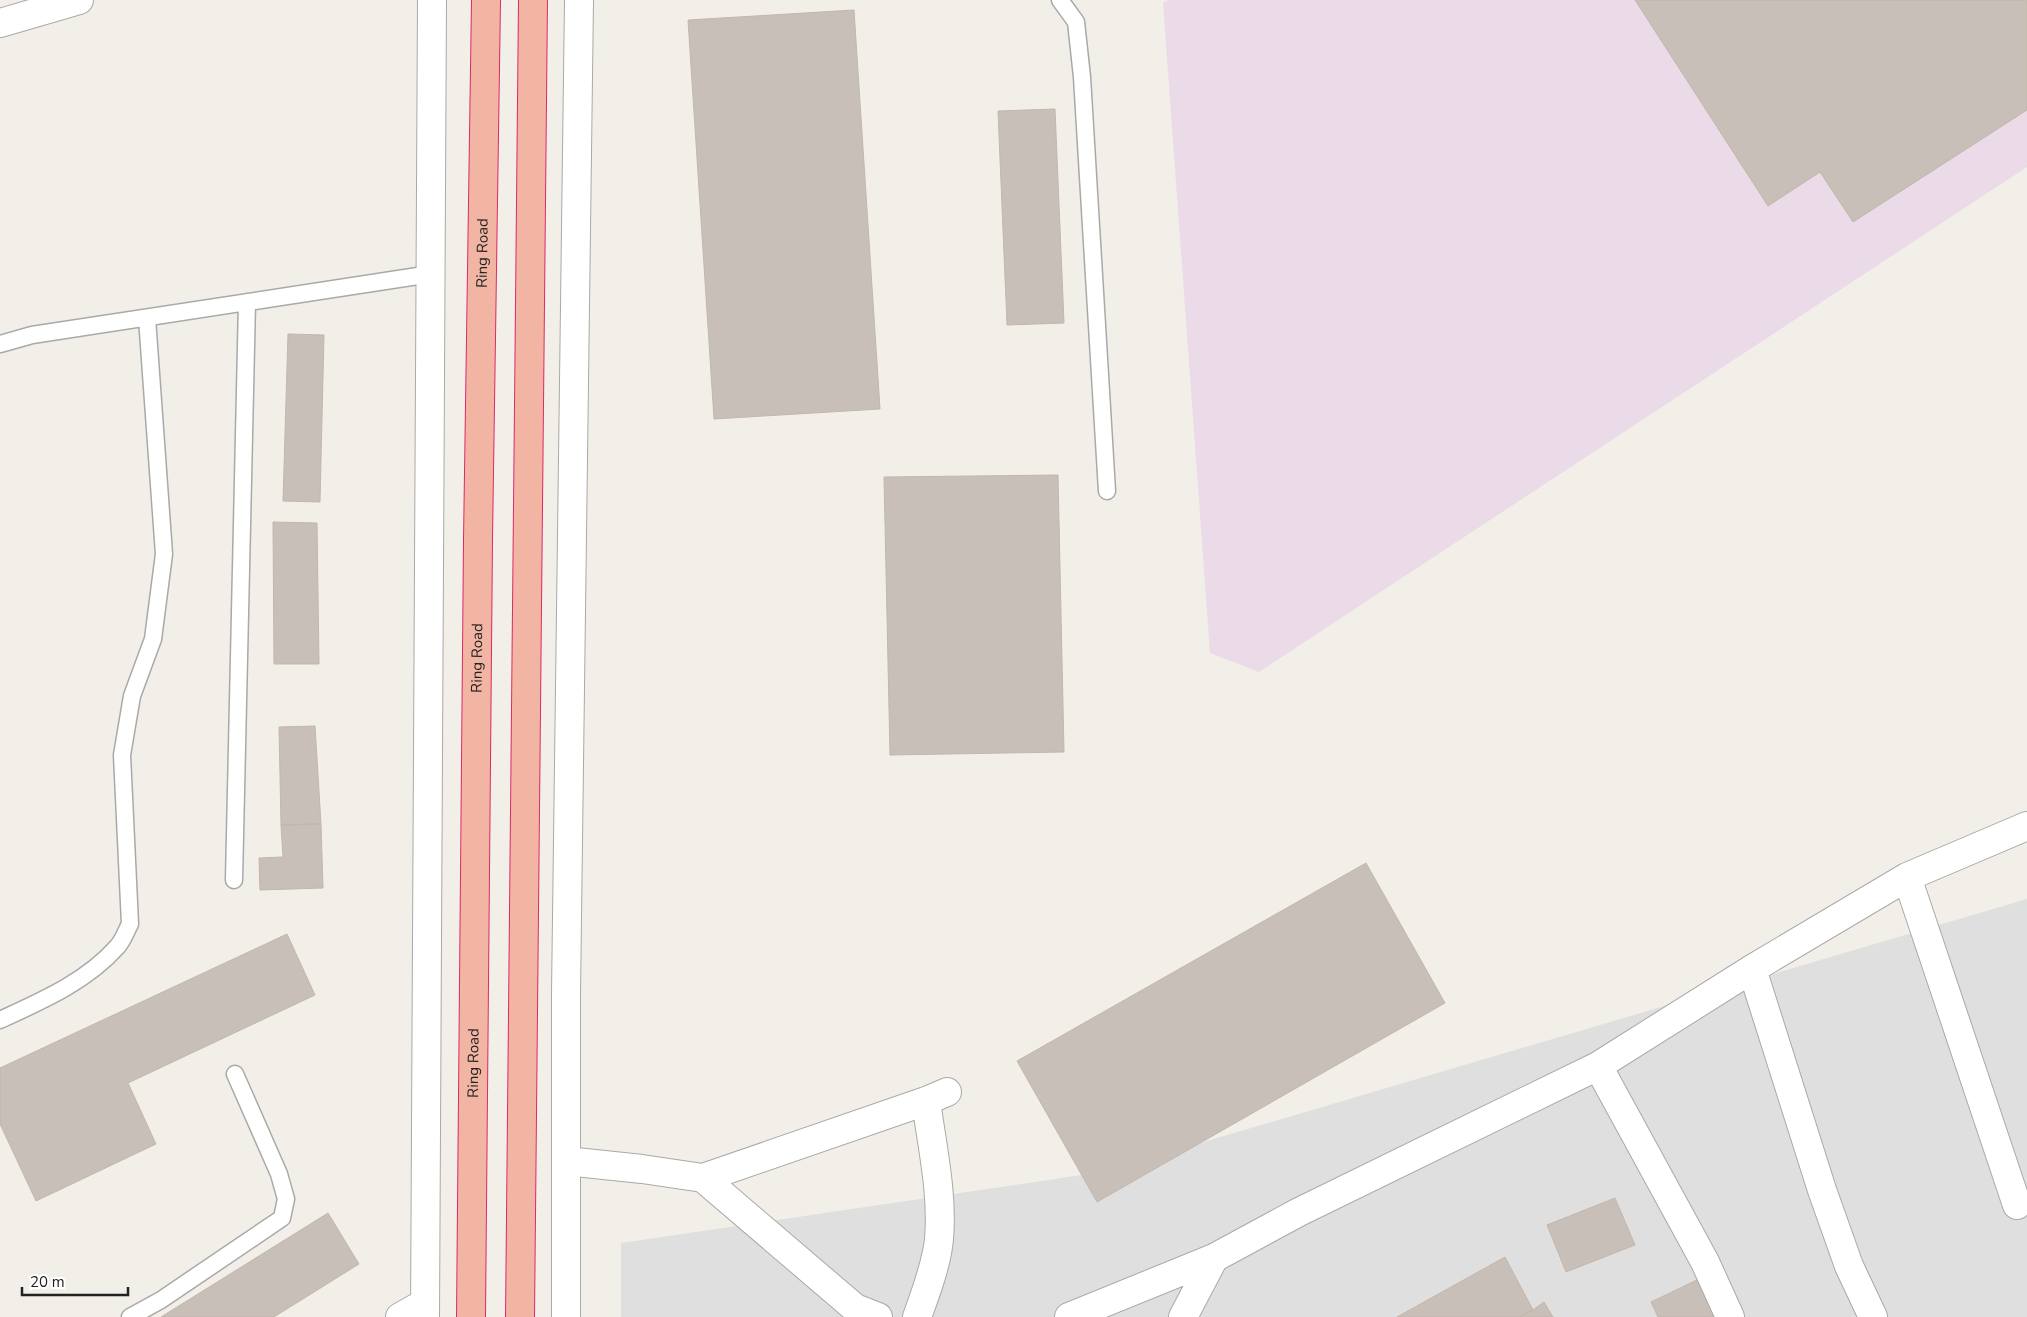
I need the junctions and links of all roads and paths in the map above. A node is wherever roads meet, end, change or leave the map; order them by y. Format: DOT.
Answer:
graph roads {
  1 [pos="78,0"];
  2 [pos="432,0"];
  3 [pos="486,0"];
  4 [pos="533,0"];
  5 [pos="579,0"];
  6 [pos="1060,0"];
  7 [pos="0,23"];
  8 [pos="430,274"];
  9 [pos="248,302"];
  10 [pos="147,318"];
  11 [pos="0,344"];
  12 [pos="1107,491"];
  13 [pos="2027,826"];
  14 [pos="1907,877"];
  15 [pos="234,880"];
  16 [pos="1752,969"];
  17 [pos="0,1020"];
  18 [pos="1598,1066"];
  19 [pos="236,1074"];
  20 [pos="566,1161"];
  21 [pos="703,1178"];
  22 [pos="2017,1205"];
  23 [pos="1214,1258"];
  24 [pos="425,1310"];
  25 [pos="862,1314"];
  26 [pos="130,1317"];
  27 [pos="400,1317"];
  28 [pos="471,1317"];
  29 [pos="520,1317"];
  30 [pos="566,1317"];
  31 [pos="917,1317"];
  32 [pos="1069,1317"];
  33 [pos="1183,1317"];
  34 [pos="1730,1317"];
  35 [pos="1873,1317"];
  1 -- 7 [label="street"];
  2 -- 8 [label="street"];
  3 -- 28 [label="highway, Ring Road"];
  4 -- 29 [label="highway"];
  5 -- 20 [label="street"];
  6 -- 12 [label="lane"];
  8 -- 9 [label="lane"];
  8 -- 24 [label="street"];
  9 -- 10 [label="lane"];
  9 -- 15 [label="lane"];
  10 -- 11 [label="lane"];
  10 -- 17 [label="lane"];
  13 -- 14 [label="street"];
  14 -- 16 [label="street"];
  14 -- 22 [label="street"];
  16 -- 18 [label="street"];
  16 -- 35 [label="street"];
  18 -- 23 [label="street"];
  18 -- 34 [label="street"];
  19 -- 26 [label="lane"];
  20 -- 21 [label="street"];
  20 -- 30 [label="street"];
  21 -- 25 [label="street"];
  21 -- 31 [label="street"];
  23 -- 32 [label="street"];
  23 -- 33 [label="street"];
  24 -- 27 [label="street"];
}
